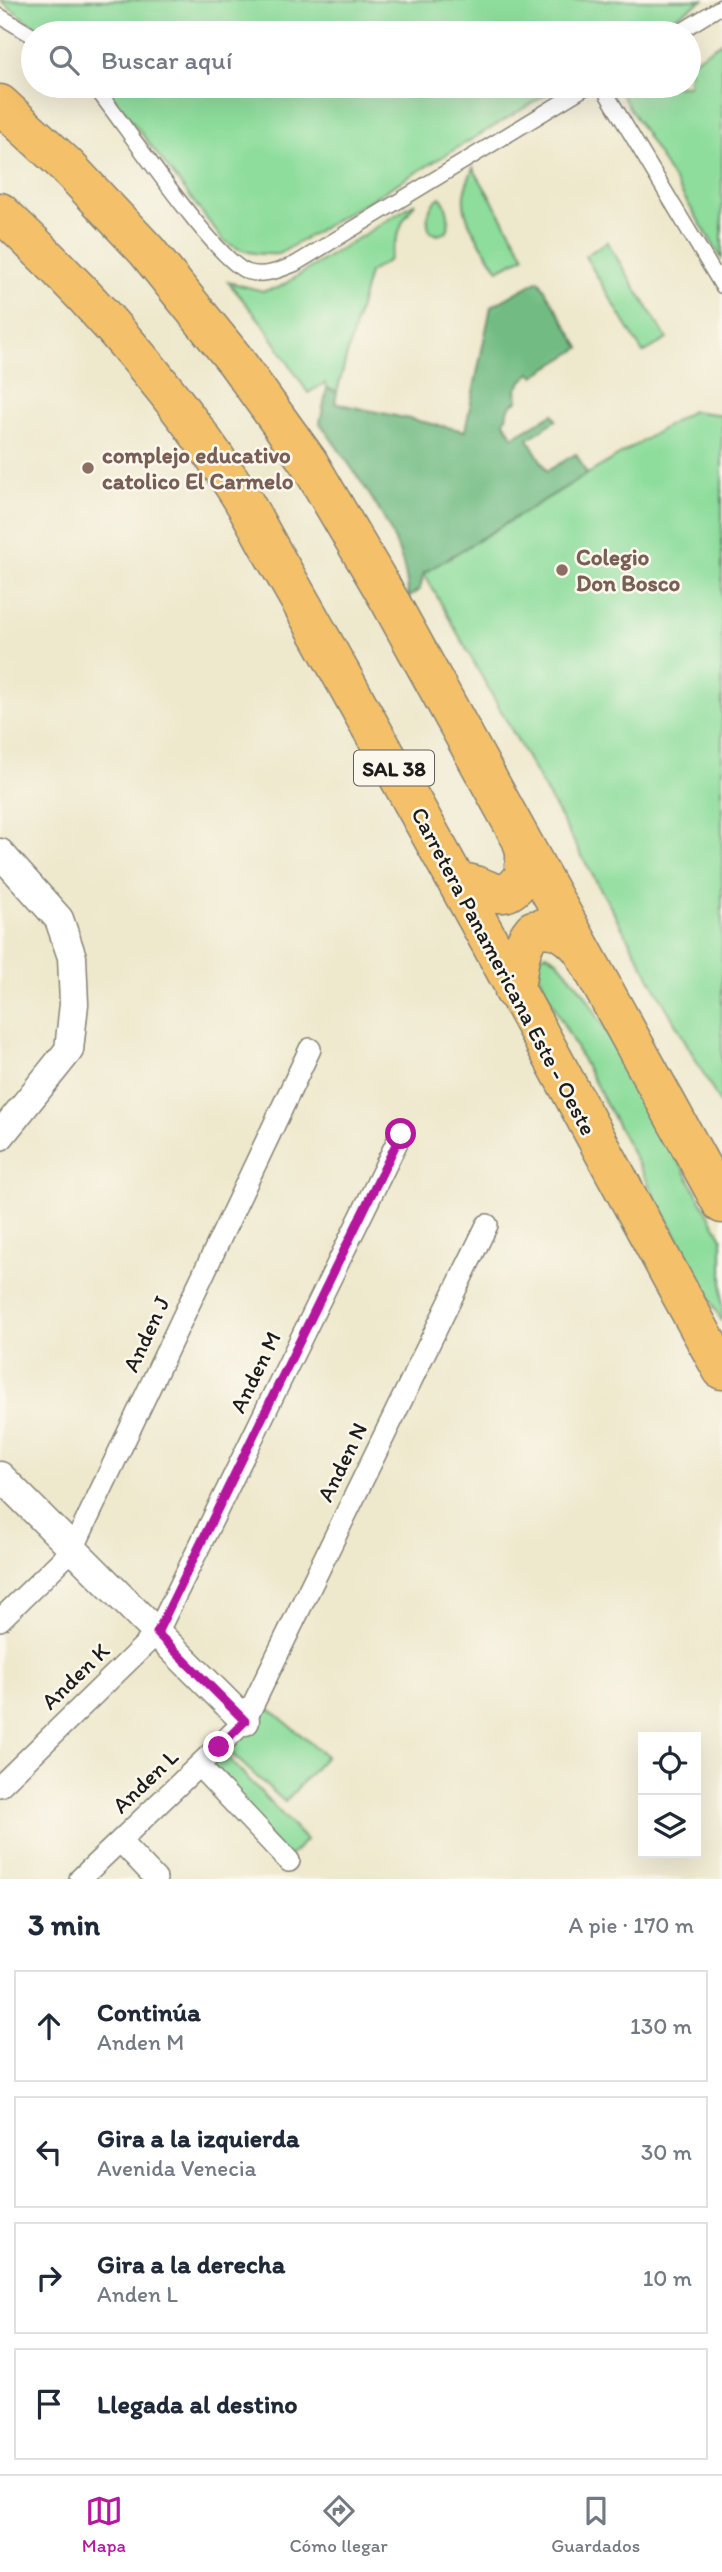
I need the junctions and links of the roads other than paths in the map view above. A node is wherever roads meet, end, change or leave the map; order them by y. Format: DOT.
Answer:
graph roads {
  1 [pos="722,6"];
  2 [pos="0,16"];
  3 [pos="698,21"];
  4 [pos="21,29"];
  5 [pos="103,98"];
  6 [pos="568,98"];
  7 [pos="609,98"];
  8 [pos="0,104"];
  9 [pos="0,212"];
  10 [pos="722,286"];
  11 [pos="521,839"];
  12 [pos="0,853"];
  13 [pos="458,882"];
  14 [pos="583,952"];
  15 [pos="514,991"];
  16 [pos="310,1049"];
  17 [pos="401,1134"];
  18 [pos="0,1136"];
  19 [pos="722,1204"];
  20 [pos="487,1225"];
  21 [pos="722,1370"];
  22 [pos="0,1476"];
  23 [pos="74,1549"];
  24 [pos="0,1620"];
  25 [pos="157,1633"];
  26 [pos="245,1721"];
  27 [pos="199,1766"];
  28 [pos="0,1786"];
  29 [pos="120,1841"];
  30 [pos="289,1861"];
  31 [pos="80,1879"];
  32 [pos="156,1879"];
  1 -- 3 [label="lane"];
  2 -- 4 [label="lane"];
  5 -- 6 [label="lane"];
  7 -- 10 [label="lane"];
  8 -- 11 [label="highway, SAL 38"];
  9 -- 13 [label="highway, Carretera Panamericana Este - Oeste / SAL 38"];
  11 -- 13 [label="highway"];
  11 -- 14 [label="highway, SAL 38"];
  12 -- 18 [label="street"];
  13 -- 15 [label="highway, Carretera Panamericana Este - Oeste / SAL 38"];
  14 -- 15 [label="highway"];
  14 -- 19 [label="highway, SAL 38"];
  15 -- 21 [label="highway, Carretera Panamericana Este - Oeste / SAL 38"];
  16 -- 23 [label="street, Anden J"];
  17 -- 25 [label="street, Anden M"];
  20 -- 26 [label="street, Anden N"];
  22 -- 23 [label="street"];
  23 -- 24 [label="street, Anden J"];
  23 -- 25 [label="street"];
  25 -- 26 [label="street"];
  25 -- 28 [label="street, Anden K"];
  26 -- 27 [label="street, Anden L"];
  27 -- 29 [label="street, Anden L"];
  27 -- 30 [label="street"];
  29 -- 31 [label="street, Anden L"];
  29 -- 32 [label="street"];
}
